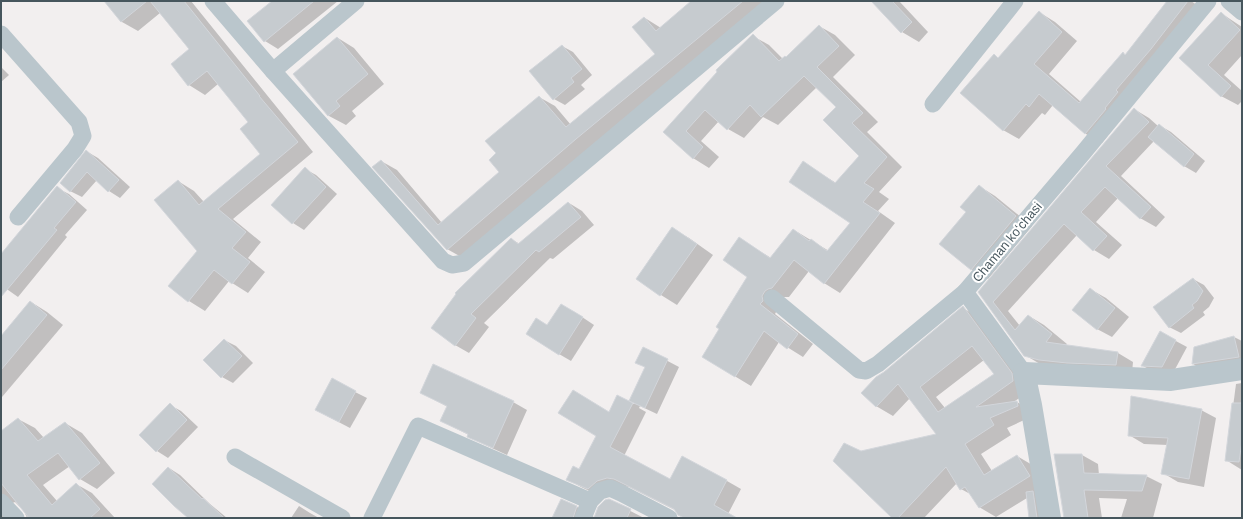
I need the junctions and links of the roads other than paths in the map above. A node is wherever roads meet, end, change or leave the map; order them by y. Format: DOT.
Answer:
graph roads {
  1 [pos="214,1"];
  2 [pos="356,1"];
  3 [pos="776,1"];
  4 [pos="1015,1"];
  5 [pos="1208,1"];
  6 [pos="1229,1"];
  7 [pos="1242,12"];
  8 [pos="1,34"];
  9 [pos="273,71"];
  10 [pos="933,104"];
  11 [pos="18,217"];
  12 [pos="965,292"];
  13 [pos="772,298"];
  14 [pos="1242,369"];
  15 [pos="1024,373"];
  16 [pos="235,457"];
  17 [pos="590,501"];
  18 [pos="1,502"];
  19 [pos="16,518"];
  20 [pos="342,518"];
  21 [pos="372,518"];
  22 [pos="583,518"];
  23 [pos="669,518"];
  24 [pos="1050,518"];
  1 -- 9 [label="street"];
  2 -- 9 [label="street"];
  3 -- 9 [label="street"];
  4 -- 10 [label="street"];
  5 -- 12 [label="street, Chaman koʻchasi"];
  6 -- 7 [label="street"];
  8 -- 11 [label="street"];
  12 -- 13 [label="street"];
  12 -- 15 [label="street, Chaman koʻchasi"];
  14 -- 15 [label="street"];
  15 -- 24 [label="street, Chaman koʻchasi"];
  16 -- 20 [label="street"];
  17 -- 21 [label="street"];
  17 -- 22 [label="street"];
  17 -- 23 [label="street"];
  18 -- 19 [label="street"];
}
